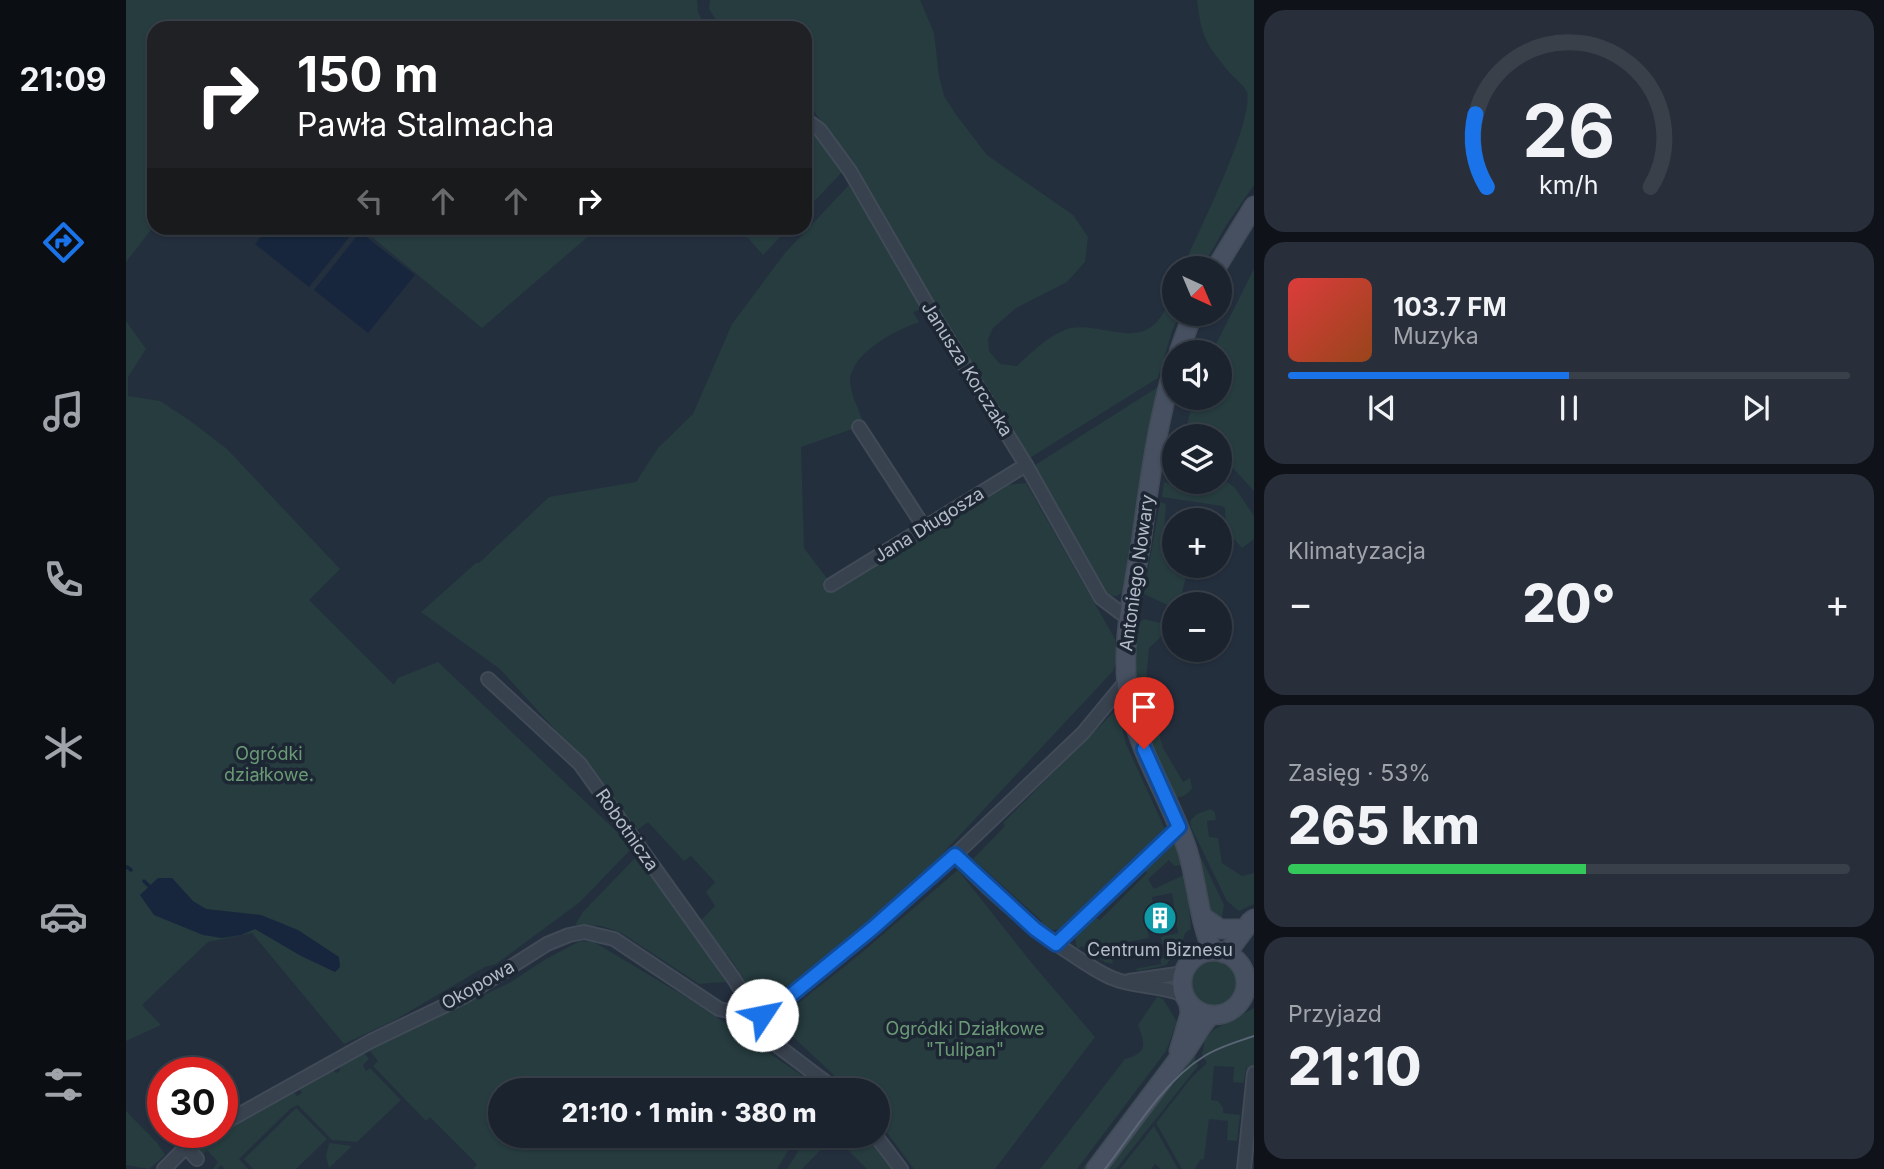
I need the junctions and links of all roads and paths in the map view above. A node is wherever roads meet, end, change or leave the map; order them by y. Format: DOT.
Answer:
graph roads {
  1 [pos="812,124"];
  2 [pos="1254,206"];
  3 [pos="1223,256"];
  4 [pos="1163,410"];
  5 [pos="859,426"];
  6 [pos="1026,465"];
  7 [pos="924,527"];
  8 [pos="831,585"];
  9 [pos="1129,619"];
  10 [pos="488,679"];
  11 [pos="1126,681"];
  12 [pos="1179,827"];
  13 [pos="955,855"];
  14 [pos="1197,897"];
  15 [pos="1204,918"];
  16 [pos="1251,926"];
  17 [pos="1056,944"];
  18 [pos="1218,952"];
  19 [pos="1189,965"];
  20 [pos="1247,978"];
  21 [pos="1125,982"];
  22 [pos="746,999"];
  23 [pos="1187,1000"];
  24 [pos="1246,1002"];
  25 [pos="762,1010"];
  26 [pos="733,1012"];
  27 [pos="1211,1015"];
  28 [pos="757,1025"];
  29 [pos="1177,1061"];
  30 [pos="1254,1073"];
  31 [pos="820,1078"];
  32 [pos="238,1116"];
  33 [pos="185,1148"];
  34 [pos="187,1148"];
  35 [pos="885,1148"];
  36 [pos="197,1159"];
  37 [pos="164,1169"];
  38 [pos="901,1169"];
  39 [pos="1096,1169"];
  40 [pos="1244,1169"];
  1 -- 6 [label="street, Janusza Korczaka"];
  2 -- 3 [label="street"];
  4 -- 9 [label="street, Antoniego Nowary"];
  5 -- 7 [label="street"];
  6 -- 7 [label="street, Jana Długosza"];
  6 -- 9 [label="street, Janusza Korczaka"];
  7 -- 8 [label="street, Jana Długosza"];
  9 -- 11 [label="street, Antoniego Nowary"];
  10 -- 22 [label="street, Robotnicza"];
  11 -- 12 [label="street, Antoniego Nowary"];
  11 -- 13 [label="street"];
  12 -- 14 [label="street, Antoniego Nowary"];
  12 -- 17 [label="street"];
  13 -- 17 [label="street"];
  13 -- 25 [label="street"];
  14 -- 15 [label="street, Antoniego Nowary"];
  14 -- 19 [label="street, Antoniego Nowary"];
  15 -- 16 [label="street"];
  15 -- 18 [label="street, Antoniego Nowary"];
  16 -- 18 [label="street"];
  16 -- 20 [label="street"];
  17 -- 21 [label="street"];
  18 -- 19 [label="street"];
  18 -- 20 [label="street"];
  19 -- 21 [label="street"];
  19 -- 23 [label="street"];
  20 -- 24 [label="street"];
  21 -- 23 [label="street"];
  22 -- 25 [label="street"];
  22 -- 26 [label="street"];
  23 -- 27 [label="street"];
  23 -- 29 [label="street"];
  24 -- 27 [label="street"];
  25 -- 28 [label="street"];
  26 -- 28 [label="street"];
  26 -- 32 [label="street, Okopowa"];
  27 -- 29 [label="street"];
  28 -- 31 [label="street"];
  29 -- 39 [label="street"];
  30 -- 40 [label="street"];
  33 -- 37 [label="street"];
  34 -- 36 [label="street"];
  35 -- 38 [label="street"];
}
